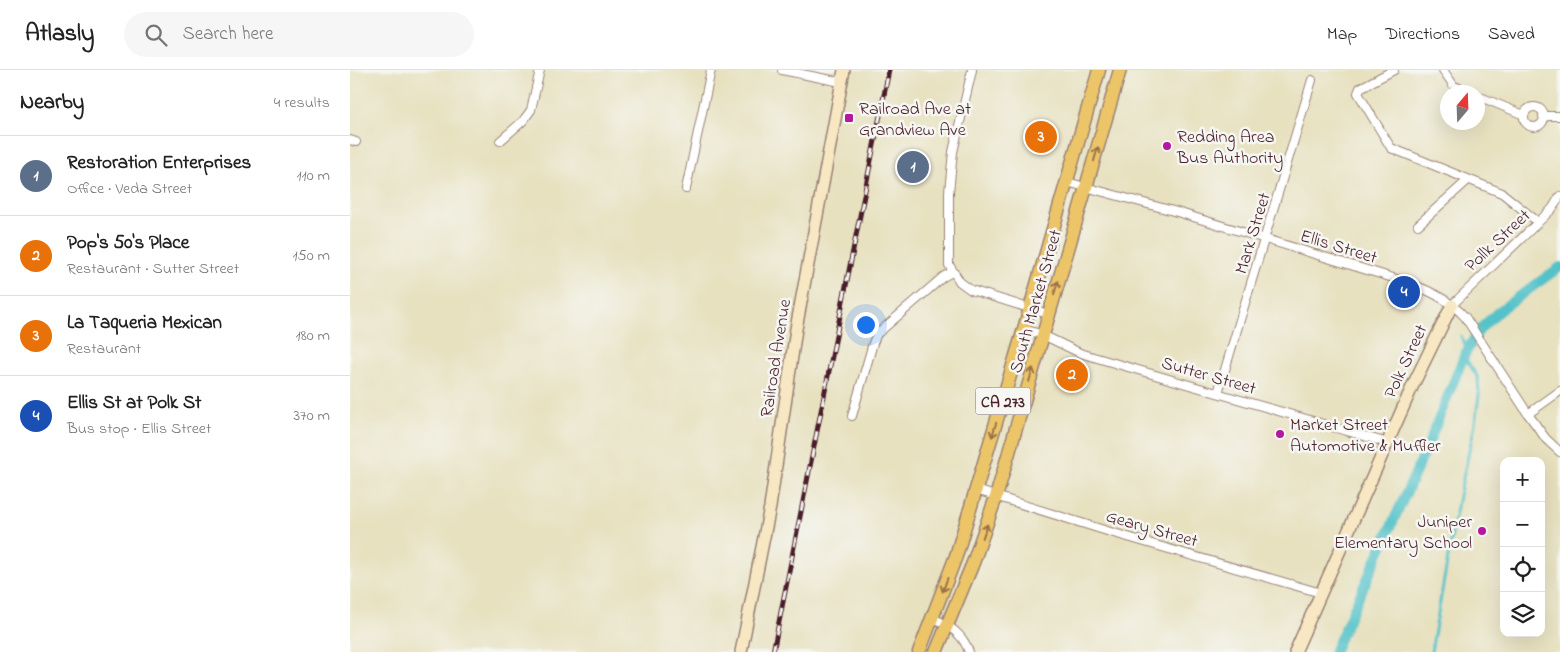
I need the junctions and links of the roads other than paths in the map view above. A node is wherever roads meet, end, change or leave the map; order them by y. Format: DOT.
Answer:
graph roads {
  1 [pos="540,70"];
  2 [pos="711,70"];
  3 [pos="782,70"];
  4 [pos="844,70"];
  5 [pos="972,70"];
  6 [pos="1099,70"];
  7 [pos="1120,70"];
  8 [pos="1394,70"];
  9 [pos="1443,70"];
  10 [pos="1312,80"];
  11 [pos="841,82"];
  12 [pos="1453,85"];
  13 [pos="1485,99"];
  14 [pos="1524,114"];
  15 [pos="1544,116"];
  16 [pos="1560,116"];
  17 [pos="500,141"];
  18 [pos="1468,180"];
  19 [pos="1067,182"];
  20 [pos="1086,188"];
  21 [pos="686,189"];
  22 [pos="1560,196"];
  23 [pos="1538,222"];
  24 [pos="1418,225"];
  25 [pos="1265,240"];
  26 [pos="952,272"];
  27 [pos="1452,305"];
  28 [pos="1030,308"];
  29 [pos="1048,314"];
  30 [pos="1024,329"];
  31 [pos="1043,335"];
  32 [pos="1560,391"];
  33 [pos="1218,393"];
  34 [pos="1528,414"];
  35 [pos="852,416"];
  36 [pos="1388,443"];
  37 [pos="1560,452"];
  38 [pos="976,490"];
  39 [pos="996,497"];
  40 [pos="1321,593"];
  41 [pos="933,618"];
  42 [pos="948,625"];
  43 [pos="742,652"];
  44 [pos="919,652"];
  45 [pos="936,652"];
  46 [pos="969,652"];
  47 [pos="1295,652"];
  1 -- 17 [label="street"];
  2 -- 21 [label="street"];
  3 -- 11 [label="street"];
  4 -- 11 [label="main road, Railroad Avenue"];
  5 -- 26 [label="street"];
  6 -- 19 [label="main road, South Market Street / CA 273"];
  20 -- 7 [label="main road, South Market Street / CA 273, one-way"];
  8 -- 18 [label="street"];
  9 -- 12 [label="street"];
  10 -- 25 [label="street, Mark Street"];
  11 -- 43 [label="main road, Railroad Avenue"];
  13 -- 14 [label="street"];
  14 -- 15 [label="street"];
  14 -- 15 [label="street"];
  15 -- 16 [label="street"];
  18 -- 23 [label="street"];
  18 -- 24 [label="street"];
  19 -- 20 [label="street, Ellis Street"];
  19 -- 28 [label="main road, South Market Street / CA 273"];
  20 -- 25 [label="street, Ellis Street"];
  29 -- 20 [label="main road, South Market Street / CA 273, one-way"];
  22 -- 23 [label="street, Pollk Street"];
  23 -- 27 [label="street, Pollk Street"];
  25 -- 27 [label="street, Ellis Street"];
  25 -- 33 [label="street, Mark Street"];
  26 -- 28 [label="street"];
  26 -- 35 [label="street"];
  27 -- 34 [label="street, Ellis Street"];
  27 -- 36 [label="main road, Polk Street"];
  28 -- 29 [label="street"];
  28 -- 30 [label="main road, South Market Street / CA 273"];
  29 -- 31 [label="main road, South Market Street / CA 273"];
  30 -- 31 [label="street, Sutter Street"];
  30 -- 38 [label="main road, South Market Street / CA 273, one-way"];
  31 -- 33 [label="street, Sutter Street"];
  39 -- 31 [label="main road, South Market Street / CA 273, one-way"];
  32 -- 34 [label="street"];
  33 -- 36 [label="street, Sutter Street"];
  34 -- 37 [label="street, Ellis Street"];
  36 -- 40 [label="main road, Polk Street"];
  38 -- 39 [label="street, Geary Street"];
  38 -- 41 [label="main road, South Market Street / CA 273, one-way"];
  39 -- 40 [label="street, Geary Street"];
  42 -- 39 [label="main road, South Market Street / CA 273, one-way"];
  40 -- 47 [label="main road, Polk Street"];
  41 -- 42 [label="street"];
  41 -- 44 [label="main road, South Market Street / CA 273"];
  42 -- 45 [label="main road, South Market Street / CA 273"];
  42 -- 46 [label="street"];
}
